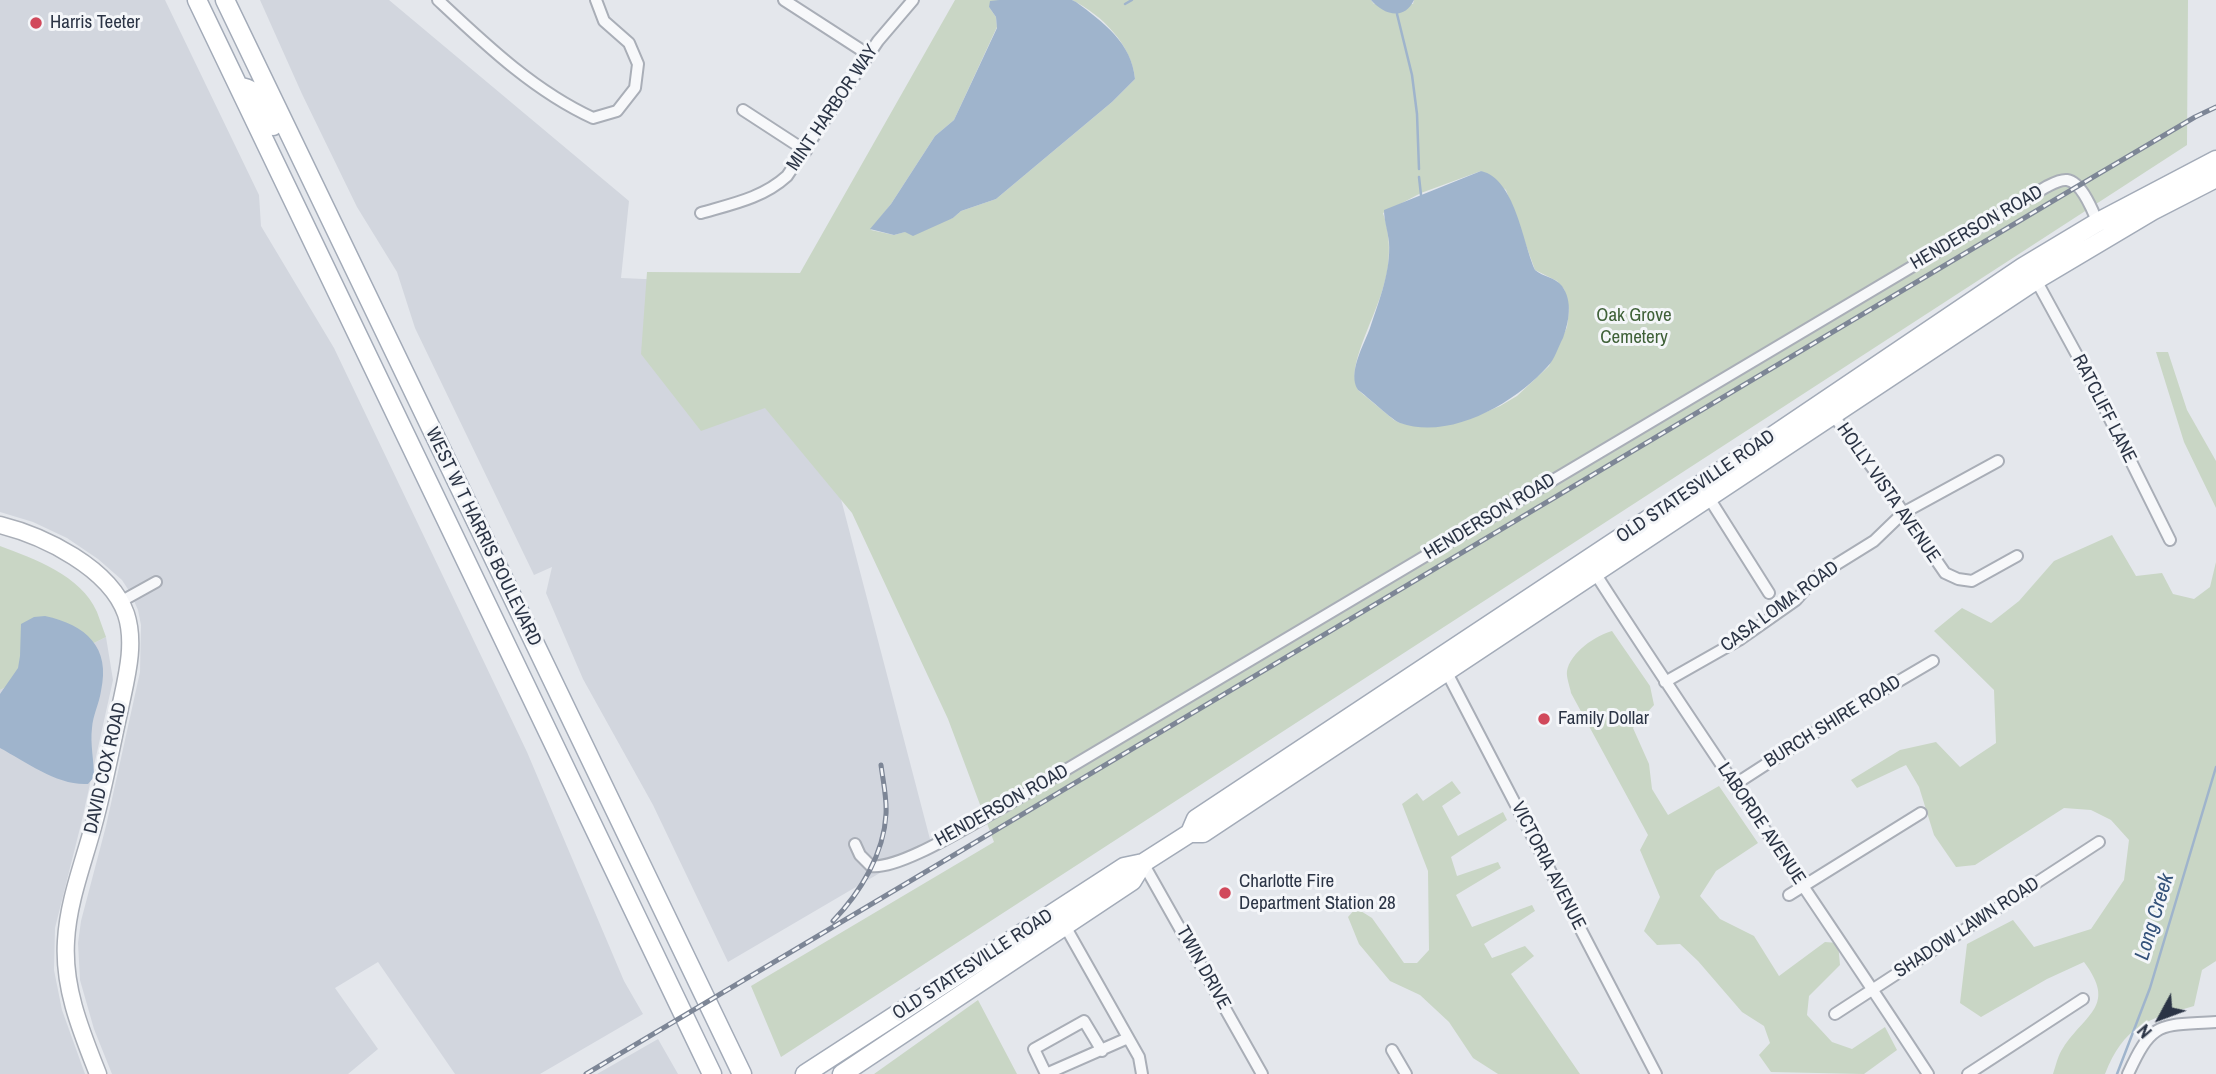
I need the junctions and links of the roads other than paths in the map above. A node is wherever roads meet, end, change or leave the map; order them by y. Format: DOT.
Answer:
graph roads {
  1 [pos="197,0"];
  2 [pos="206,0"];
  3 [pos="225,0"];
  4 [pos="438,0"];
  5 [pos="596,0"];
  6 [pos="784,0"];
  7 [pos="913,0"];
  8 [pos="869,55"];
  9 [pos="266,85"];
  10 [pos="239,87"];
  11 [pos="743,110"];
  12 [pos="807,151"];
  13 [pos="2216,160"];
  14 [pos="2216,178"];
  15 [pos="701,213"];
  16 [pos="2101,230"];
  17 [pos="347,253"];
  18 [pos="2036,280"];
  19 [pos="1833,415"];
  20 [pos="1998,461"];
  21 [pos="1709,498"];
  22 [pos="1903,513"];
  23 [pos="0,525"];
  24 [pos="2170,540"];
  25 [pos="2017,556"];
  26 [pos="1595,573"];
  27 [pos="156,582"];
  28 [pos="1769,593"];
  29 [pos="121,602"];
  30 [pos="1933,661"];
  31 [pos="1442,664"];
  32 [pos="1665,682"];
  33 [pos="1734,785"];
  34 [pos="1921,813"];
  35 [pos="2099,842"];
  36 [pos="855,844"];
  37 [pos="1143,863"];
  38 [pos="1803,886"];
  39 [pos="1789,895"];
  40 [pos="1065,926"];
  41 [pos="1874,989"];
  42 [pos="2083,999"];
  43 [pos="1835,1014"];
  44 [pos="2216,1022"];
  45 [pos="1128,1038"];
  46 [pos="1392,1050"];
  47 [pos="1102,1051"];
  48 [pos="98,1074"];
  49 [pos="712,1074"];
  50 [pos="742,1074"];
  51 [pos="805,1074"];
  52 [pos="842,1074"];
  53 [pos="1142,1074"];
  54 [pos="1262,1074"];
  55 [pos="1406,1074"];
  56 [pos="1656,1074"];
  57 [pos="1928,1074"];
  58 [pos="1968,1074"];
  59 [pos="2127,1074"];
  1 -- 10 [label="main road, WEST W T HARRIS BOULEVARD"];
  2 -- 9 [label="main road"];
  3 -- 9 [label="main road, WEST W T HARRIS BOULEVARD"];
  4 -- 5 [label="street"];
  6 -- 8 [label="street"];
  7 -- 8 [label="street, MINT HARBOR WAY"];
  8 -- 12 [label="street, MINT HARBOR WAY"];
  9 -- 17 [label="main road, WEST W T HARRIS BOULEVARD"];
  10 -- 17 [label="main road"];
  10 -- 49 [label="main road, WEST W T HARRIS BOULEVARD"];
  11 -- 12 [label="street"];
  12 -- 15 [label="street, MINT HARBOR WAY"];
  13 -- 16 [label="main road, OLD STATESVILLE ROAD"];
  14 -- 16 [label="main road, OLD STATESVILLE ROAD"];
  16 -- 18 [label="main road, OLD STATESVILLE ROAD"];
  16 -- 31 [label="main road, OLD STATESVILLE ROAD"];
  16 -- 36 [label="street, HENDERSON ROAD"];
  17 -- 50 [label="main road, WEST W T HARRIS BOULEVARD"];
  18 -- 19 [label="main road, OLD STATESVILLE ROAD"];
  18 -- 24 [label="street, RATCLIFF LANE"];
  19 -- 21 [label="main road, OLD STATESVILLE ROAD"];
  19 -- 22 [label="street, HOLLY VISTA AVENUE"];
  20 -- 22 [label="street, CASA LOMA ROAD"];
  21 -- 26 [label="main road, OLD STATESVILLE ROAD"];
  21 -- 28 [label="street"];
  22 -- 25 [label="street, HOLLY VISTA AVENUE"];
  22 -- 32 [label="street, CASA LOMA ROAD"];
  23 -- 29 [label="main road, DAVID COX ROAD"];
  26 -- 31 [label="main road, OLD STATESVILLE ROAD"];
  26 -- 32 [label="street, LABORDE AVENUE"];
  27 -- 29 [label="street"];
  29 -- 48 [label="main road, DAVID COX ROAD"];
  30 -- 33 [label="street, BURCH SHIRE ROAD"];
  31 -- 37 [label="main road, OLD STATESVILLE ROAD"];
  31 -- 56 [label="street, VICTORIA AVENUE"];
  32 -- 33 [label="street, LABORDE AVENUE"];
  33 -- 38 [label="street, LABORDE AVENUE"];
  34 -- 38 [label="street"];
  35 -- 41 [label="street, SHADOW LAWN ROAD"];
  37 -- 40 [label="main road, OLD STATESVILLE ROAD"];
  37 -- 51 [label="main road, OLD STATESVILLE ROAD"];
  37 -- 54 [label="street, TWIN DRIVE"];
  38 -- 39 [label="street"];
  38 -- 41 [label="street, LABORDE AVENUE"];
  40 -- 45 [label="street"];
  40 -- 52 [label="main road, OLD STATESVILLE ROAD"];
  41 -- 43 [label="street, SHADOW LAWN ROAD"];
  41 -- 57 [label="street, LABORDE AVENUE"];
  42 -- 58 [label="street"];
  44 -- 59 [label="street"];
  45 -- 47 [label="street"];
  45 -- 53 [label="street"];
  46 -- 55 [label="street"];
  47 -- 47 [label="street"];
}
